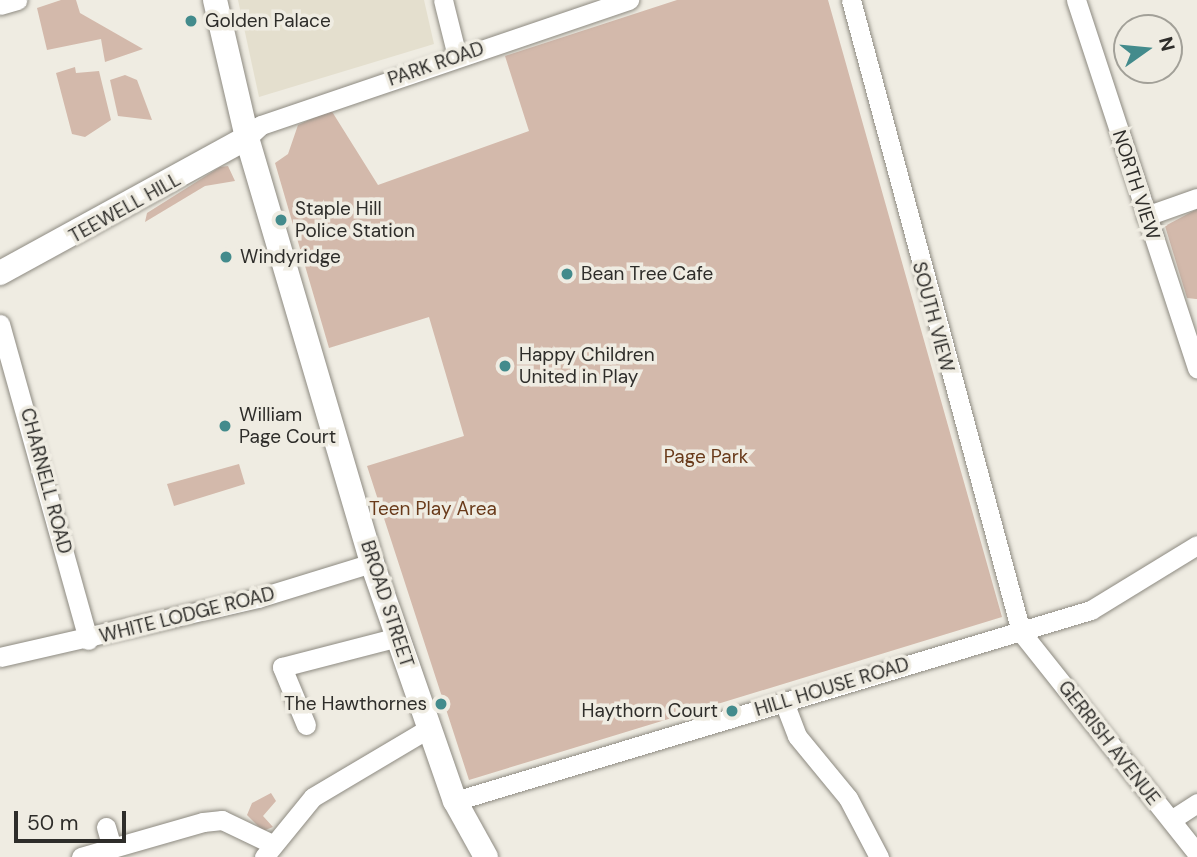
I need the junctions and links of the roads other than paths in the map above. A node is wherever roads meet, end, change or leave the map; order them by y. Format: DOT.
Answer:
graph roads {
  1 [pos="17,0"];
  2 [pos="215,0"];
  3 [pos="443,0"];
  4 [pos="629,0"];
  5 [pos="851,0"];
  6 [pos="1076,0"];
  7 [pos="0,5"];
  8 [pos="457,56"];
  9 [pos="247,138"];
  10 [pos="1197,198"];
  11 [pos="1146,216"];
  12 [pos="0,273"];
  13 [pos="1188,311"];
  14 [pos="0,324"];
  15 [pos="1197,369"];
  16 [pos="1197,545"];
  17 [pos="372,562"];
  18 [pos="1021,632"];
  19 [pos="398,636"];
  20 [pos="88,639"];
  21 [pos="0,657"];
  22 [pos="784,702"];
  23 [pos="306,725"];
  24 [pos="429,728"];
  25 [pos="455,801"];
  26 [pos="1197,803"];
  27 [pos="1171,820"];
  28 [pos="106,827"];
  29 [pos="112,848"];
  30 [pos="268,850"];
  31 [pos="1197,853"];
  32 [pos="81,857"];
  33 [pos="486,857"];
  34 [pos="879,857"];
  1 -- 7 [label="street"];
  2 -- 9 [label="main road, BROAD STREET"];
  3 -- 8 [label="street"];
  4 -- 8 [label="street, PARK ROAD"];
  5 -- 18 [label="street, SOUTH VIEW"];
  6 -- 11 [label="street, NORTH VIEW"];
  8 -- 9 [label="street, PARK ROAD"];
  9 -- 12 [label="main road, TEEWELL HILL"];
  9 -- 17 [label="main road, BROAD STREET"];
  10 -- 11 [label="street"];
  11 -- 13 [label="street, NORTH VIEW"];
  13 -- 15 [label="street, NORTH VIEW"];
  14 -- 20 [label="street, CHARNELL ROAD"];
  16 -- 18 [label="street, HILL HOUSE ROAD"];
  17 -- 19 [label="main road, BROAD STREET"];
  17 -- 20 [label="street, WHITE LODGE ROAD"];
  18 -- 22 [label="street, HILL HOUSE ROAD"];
  18 -- 27 [label="street, GERRISH AVENUE"];
  19 -- 23 [label="street"];
  19 -- 24 [label="main road, BROAD STREET"];
  20 -- 21 [label="street, WHITE LODGE ROAD"];
  22 -- 25 [label="street, HILL HOUSE ROAD"];
  22 -- 34 [label="street"];
  24 -- 25 [label="main road, BROAD STREET"];
  24 -- 30 [label="street"];
  25 -- 33 [label="main road, BROAD STREET"];
  26 -- 27 [label="street"];
  27 -- 31 [label="street, GERRISH AVENUE"];
  28 -- 29 [label="street"];
  29 -- 30 [label="street"];
  29 -- 32 [label="street"];
}
